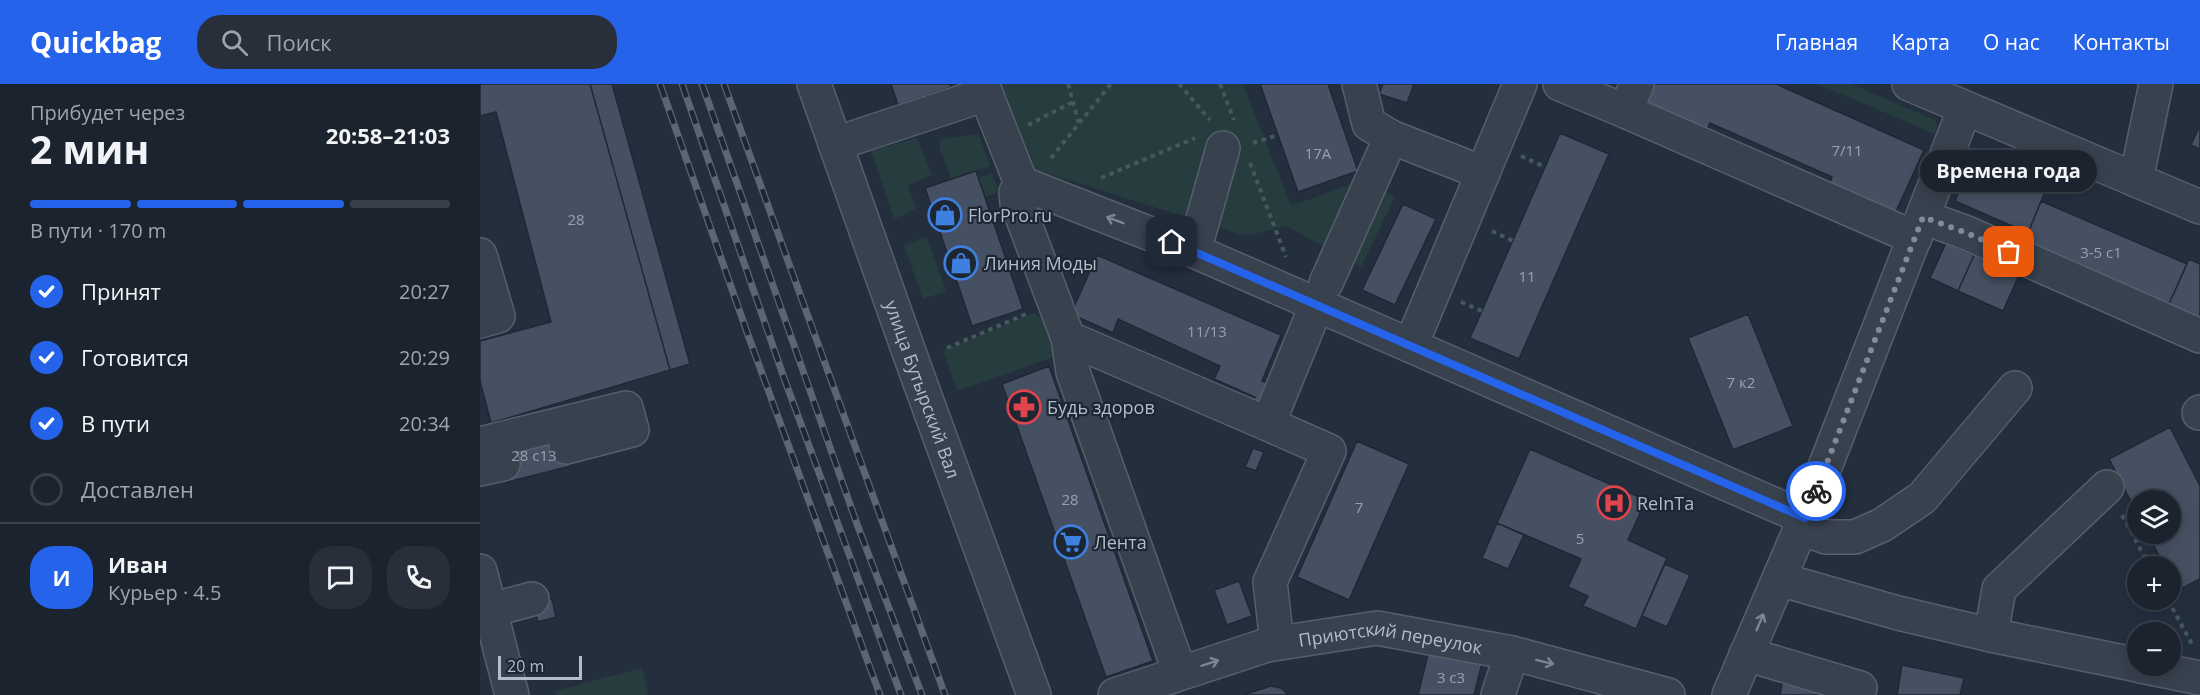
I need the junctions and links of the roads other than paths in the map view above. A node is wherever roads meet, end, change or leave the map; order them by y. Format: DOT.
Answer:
graph roads {
  1 [pos="814,84"];
  2 [pos="1359,84"];
  3 [pos="1520,84"];
  4 [pos="1560,84"];
  5 [pos="1909,84"];
  6 [pos="2156,84"];
  7 [pos="984,89"];
  8 [pos="1631,98"];
  9 [pos="1965,108"];
  10 [pos="1391,137"];
  11 [pos="1234,138"];
  12 [pos="836,144"];
  13 [pos="1483,173"];
  14 [pos="2136,180"];
  15 [pos="1021,183"];
  16 [pos="2200,207"];
  17 [pos="1919,227"];
  18 [pos="1194,251"];
  19 [pos="480,255"];
  20 [pos="1321,294"];
  21 [pos="480,321"];
  22 [pos="2200,336"];
  23 [pos="1068,338"];
  24 [pos="1411,345"];
  25 [pos="2015,388"];
  26 [pos="1268,424"];
  27 [pos="566,447"];
  28 [pos="488,459"];
  29 [pos="2106,487"];
  30 [pos="1803,523"];
  31 [pos="480,571"];
  32 [pos="1779,579"];
  33 [pos="532,599"];
  34 [pos="490,610"];
  35 [pos="1991,635"];
  36 [pos="1277,643"];
  37 [pos="1512,653"];
  38 [pos="1746,654"];
  39 [pos="2127,663"];
  40 [pos="2198,664"];
  41 [pos="2181,665"];
  42 [pos="1180,673"];
  43 [pos="1860,688"];
  44 [pos="512,695"];
  45 [pos="1034,695"];
  46 [pos="1115,695"];
  47 [pos="1498,695"];
  48 [pos="1668,695"];
  49 [pos="1729,695"];
  1 -- 12 [label="street, улица Бутырский Вал"];
  2 -- 10 [label="street"];
  3 -- 13 [label="street"];
  4 -- 8 [label="street"];
  5 -- 9 [label="street"];
  6 -- 14 [label="street"];
  7 -- 12 [label="street"];
  7 -- 15 [label="street"];
  8 -- 17 [label="street"];
  9 -- 14 [label="street"];
  9 -- 17 [label="street"];
  10 -- 13 [label="street"];
  10 -- 20 [label="street"];
  11 -- 18 [label="street"];
  12 -- 45 [label="street, улица Бутырский Вал"];
  13 -- 24 [label="street"];
  14 -- 16 [label="street"];
  18 -- 15 [label="street, one-way"];
  15 -- 23 [label="street"];
  17 -- 22 [label="street"];
  17 -- 30 [label="street"];
  18 -- 20 [label="street"];
  19 -- 21 [label="street"];
  20 -- 24 [label="street"];
  20 -- 26 [label="street"];
  23 -- 26 [label="street"];
  23 -- 42 [label="street"];
  24 -- 30 [label="street"];
  25 -- 30 [label="street"];
  26 -- 36 [label="street"];
  27 -- 28 [label="street"];
  29 -- 35 [label="street"];
  30 -- 32 [label="street"];
  31 -- 34 [label="street"];
  32 -- 35 [label="street"];
  38 -- 32 [label="street, one-way"];
  33 -- 34 [label="street"];
  34 -- 44 [label="street"];
  35 -- 39 [label="street"];
  36 -- 37 [label="street, Приютский переулок"];
  42 -- 36 [label="street, Приютский переулок, one-way"];
  37 -- 47 [label="street"];
  37 -- 48 [label="street, Приютский переулок, one-way"];
  38 -- 43 [label="street"];
  38 -- 49 [label="street"];
  40 -- 41 [label="street"];
  42 -- 46 [label="street, Приютский переулок"];
}
